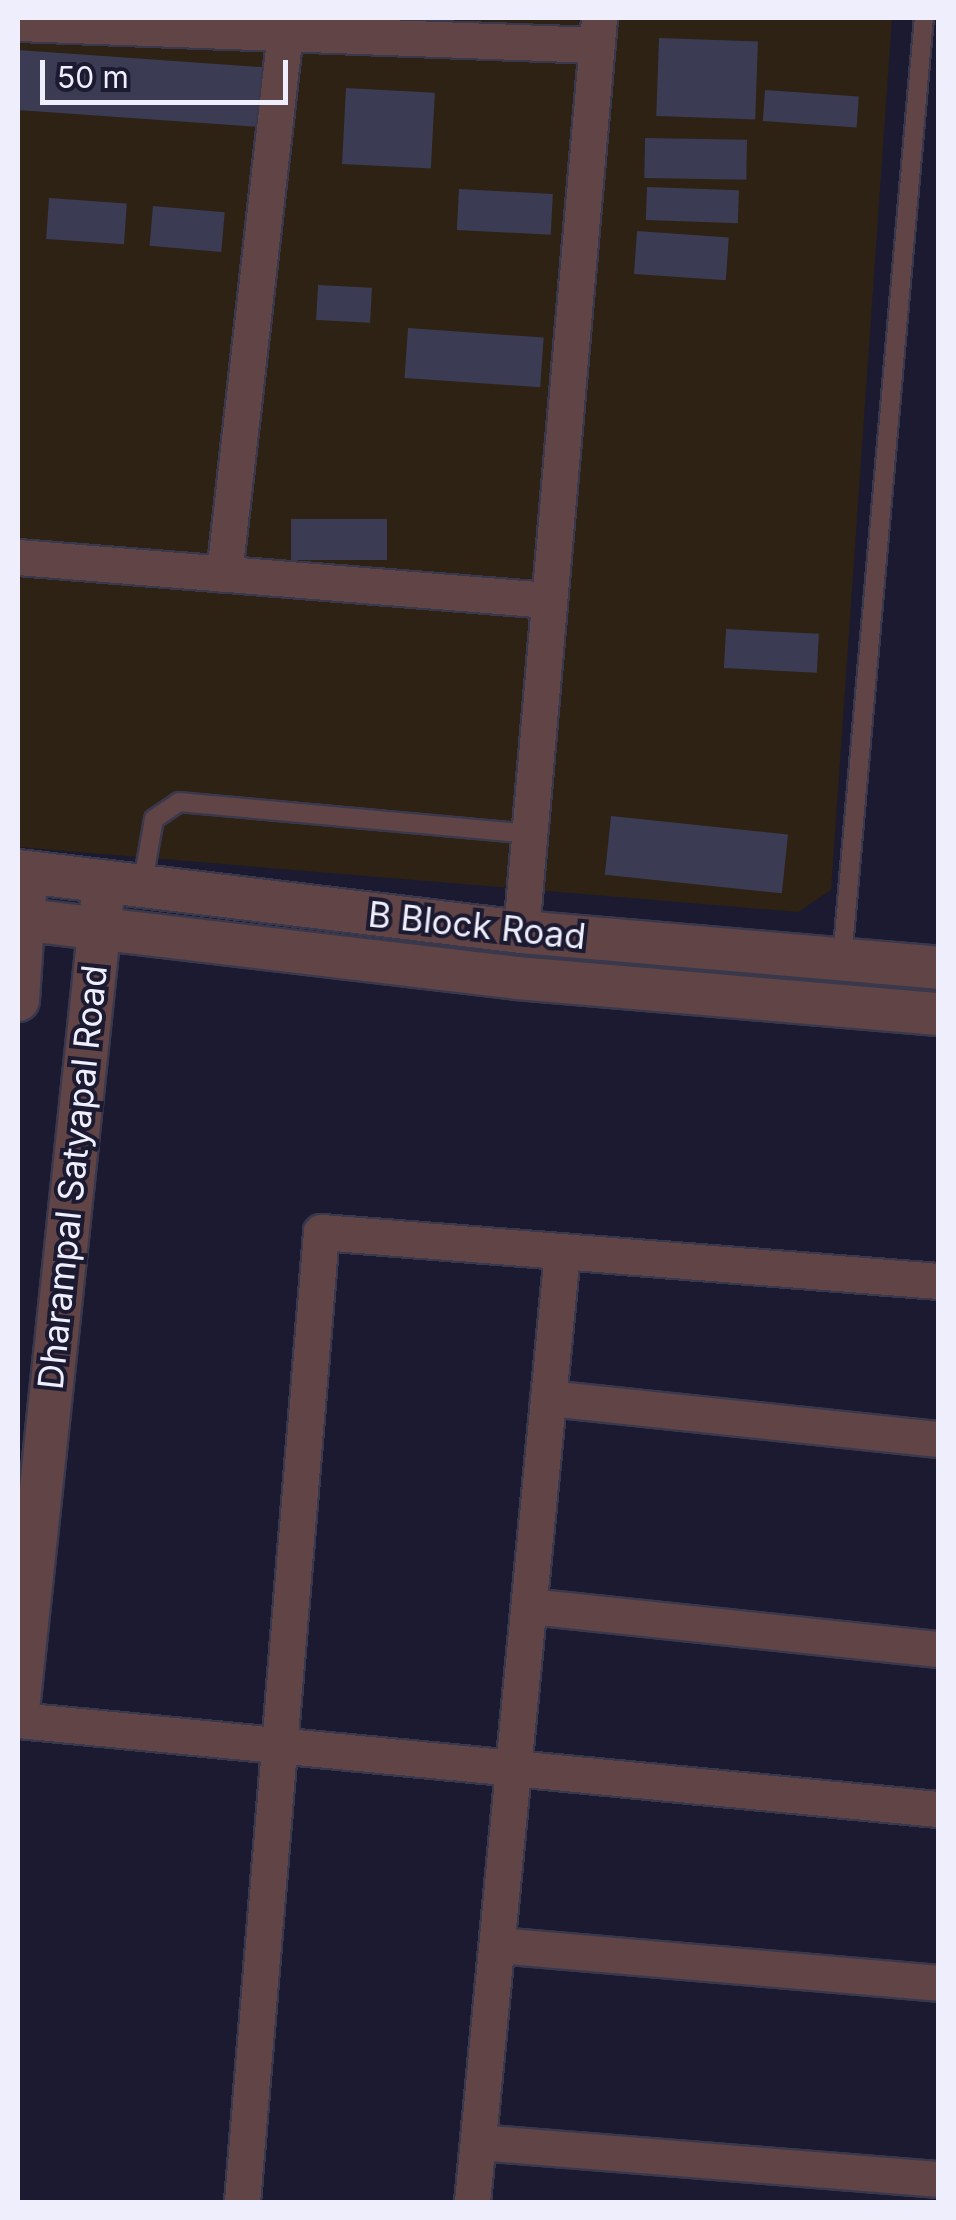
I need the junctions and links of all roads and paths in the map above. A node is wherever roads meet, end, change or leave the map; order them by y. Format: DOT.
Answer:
graph roads {
  1 [pos="924,18"];
  2 [pos="18,23"];
  3 [pos="285,31"];
  4 [pos="598,32"];
  5 [pos="18,557"];
  6 [pos="224,574"];
  7 [pos="548,600"];
  8 [pos="531,834"];
  9 [pos="22,871"];
  10 [pos="123,885"];
  11 [pos="20,919"];
  12 [pos="98,930"];
  13 [pos="521,932"];
  14 [pos="842,960"];
  15 [pos="938,968"];
  16 [pos="18,1000"];
  17 [pos="838,1005"];
  18 [pos="938,1014"];
  19 [pos="562,1251"];
  20 [pos="938,1281"];
  21 [pos="548,1398"];
  22 [pos="938,1439"];
  23 [pos="529,1606"];
  24 [pos="938,1648"];
  25 [pos="18,1710"];
  26 [pos="18,1720"];
  27 [pos="279,1750"];
  28 [pos="513,1771"];
  29 [pos="938,1809"];
  30 [pos="496,1945"];
  31 [pos="938,1982"];
  32 [pos="478,2142"];
  33 [pos="938,2179"];
  34 [pos="242,2202"];
  35 [pos="472,2202"];
  1 -- 14 [label="lane"];
  2 -- 3 [label="street"];
  3 -- 4 [label="street"];
  3 -- 6 [label="street"];
  4 -- 7 [label="street"];
  5 -- 6 [label="street"];
  6 -- 7 [label="street"];
  7 -- 8 [label="street"];
  8 -- 10 [label="lane"];
  8 -- 13 [label="street"];
  9 -- 10 [label="street, B Block Road"];
  9 -- 11 [label="street, Dharampal Satyapal Road"];
  10 -- 12 [label="street, Dharampal Satyapal Road"];
  10 -- 13 [label="street, B Block Road"];
  11 -- 12 [label="street, B Block Road"];
  11 -- 16 [label="street, Dharampal Satyapal Road"];
  12 -- 17 [label="street, B Block Road"];
  12 -- 25 [label="street, Dharampal Satyapal Road"];
  13 -- 14 [label="street, B Block Road"];
  14 -- 15 [label="street, B Block Road"];
  14 -- 17 [label="lane"];
  17 -- 18 [label="street, B Block Road"];
  19 -- 20 [label="street"];
  19 -- 21 [label="street"];
  19 -- 27 [label="street"];
  21 -- 22 [label="street"];
  21 -- 23 [label="street"];
  23 -- 24 [label="street"];
  23 -- 28 [label="street"];
  26 -- 27 [label="street"];
  27 -- 28 [label="street"];
  27 -- 34 [label="street"];
  28 -- 29 [label="street"];
  28 -- 30 [label="street"];
  30 -- 31 [label="street"];
  30 -- 32 [label="street"];
  32 -- 33 [label="street"];
  32 -- 35 [label="street"];
}
